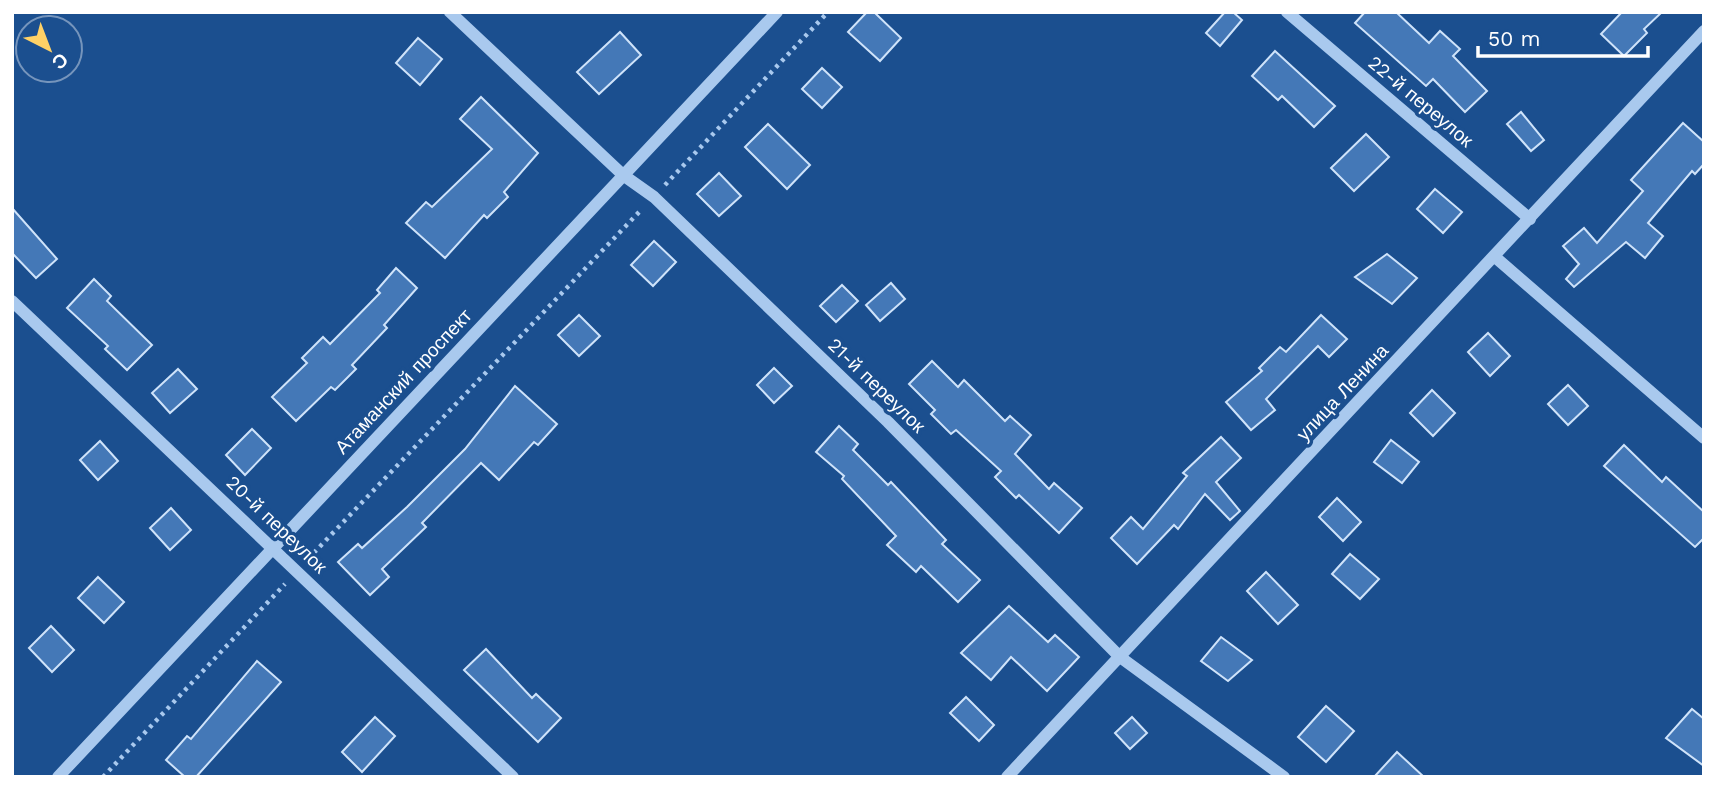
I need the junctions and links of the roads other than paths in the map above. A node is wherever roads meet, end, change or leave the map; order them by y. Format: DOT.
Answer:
graph roads {
  1 [pos="450,12"];
  2 [pos="777,12"];
  3 [pos="1287,12"];
  4 [pos="1704,32"];
  5 [pos="623,176"];
  6 [pos="1530,219"];
  7 [pos="1495,257"];
  8 [pos="12,301"];
  9 [pos="1704,438"];
  10 [pos="273,547"];
  11 [pos="1120,657"];
  12 [pos="58,777"];
  13 [pos="513,777"];
  14 [pos="1007,777"];
  15 [pos="1283,777"];
  1 -- 5 [label="street, 21-й переулок"];
  2 -- 5 [label="street, Атаманский проспект"];
  3 -- 6 [label="street, 22-й переулок"];
  4 -- 6 [label="street, улица Ленина"];
  5 -- 10 [label="street, Атаманский проспект"];
  5 -- 11 [label="street, 21-й переулок"];
  6 -- 7 [label="street, улица Ленина"];
  7 -- 9 [label="street"];
  7 -- 11 [label="street, улица Ленина"];
  8 -- 10 [label="street, 20-й переулок"];
  10 -- 12 [label="street, Атаманский проспект"];
  10 -- 13 [label="street, 20-й переулок"];
  11 -- 14 [label="street, улица Ленина"];
  11 -- 15 [label="street, 21-й переулок"];
}
